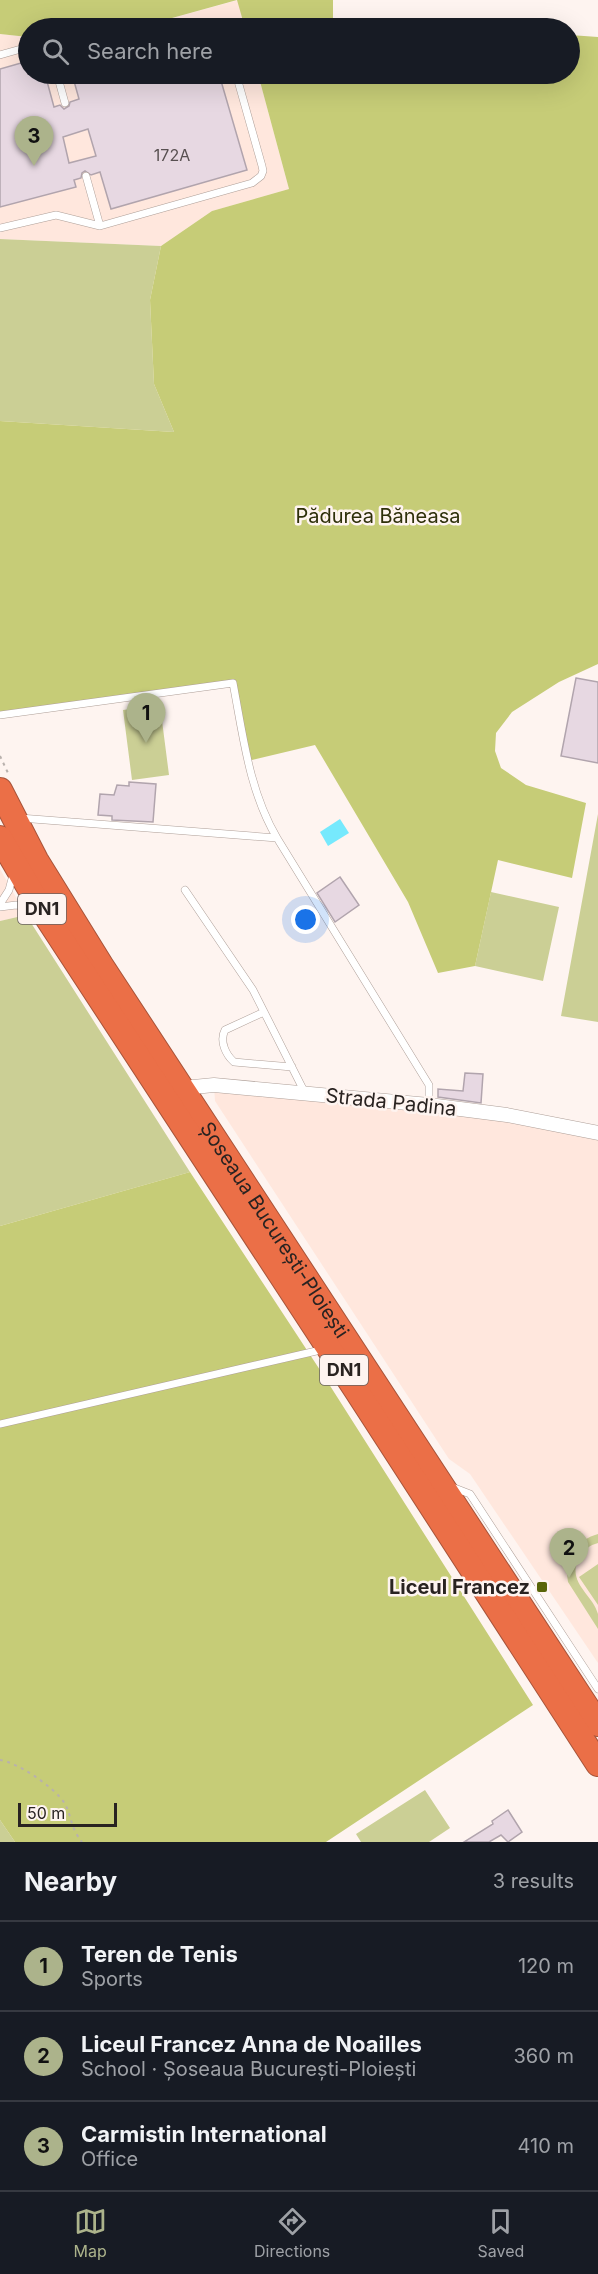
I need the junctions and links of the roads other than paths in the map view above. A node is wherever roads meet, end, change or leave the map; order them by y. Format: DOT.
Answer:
graph roads {
  1 [pos="18,50"];
  2 [pos="0,55"];
  3 [pos="60,84"];
  4 [pos="239,84"];
  5 [pos="65,103"];
  6 [pos="86,176"];
  7 [pos="100,226"];
  8 [pos="0,228"];
  9 [pos="0,715"];
  10 [pos="0,790"];
  11 [pos="14,818"];
  12 [pos="0,838"];
  13 [pos="277,838"];
  14 [pos="14,863"];
  15 [pos="185,890"];
  16 [pos="0,905"];
  17 [pos="42,910"];
  18 [pos="264,1012"];
  19 [pos="292,1067"];
  20 [pos="183,1088"];
  21 [pos="305,1094"];
  22 [pos="429,1105"];
  23 [pos="598,1133"];
  24 [pos="329,1348"];
  25 [pos="0,1424"];
  26 [pos="442,1484"];
  27 [pos="598,1689"];
  28 [pos="598,1724"];
  29 [pos="598,1764"];
  1 -- 2 [label="lane"];
  3 -- 5 [label="lane"];
  4 -- 7 [label="lane"];
  6 -- 7 [label="lane"];
  7 -- 8 [label="lane"];
  9 -- 13 [label="lane"];
  10 -- 11 [label="highway, Șoseaua București-Ploiești / DN1"];
  11 -- 13 [label="lane"];
  11 -- 20 [label="highway, Șoseaua București-Ploiești / DN1"];
  12 -- 14 [label="highway, Șoseaua București-Ploiești / DN1"];
  13 -- 22 [label="lane"];
  14 -- 16 [label="lane"];
  14 -- 17 [label="highway, Șoseaua București-Ploiești / DN1"];
  15 -- 18 [label="lane"];
  16 -- 17 [label="lane"];
  17 -- 24 [label="highway, Șoseaua București-Ploiești / DN1"];
  18 -- 19 [label="lane"];
  18 -- 19 [label="lane"];
  19 -- 21 [label="lane"];
  20 -- 21 [label="street, Strada Padina"];
  20 -- 26 [label="highway, Șoseaua București-Ploiești / DN1"];
  21 -- 22 [label="street, Strada Padina"];
  22 -- 23 [label="street, Strada Padina"];
  24 -- 25 [label="lane"];
  24 -- 29 [label="highway, Șoseaua București-Ploiești / DN1"];
  26 -- 27 [label="lane"];
  26 -- 28 [label="highway, Șoseaua București-Ploiești / DN1"];
}
